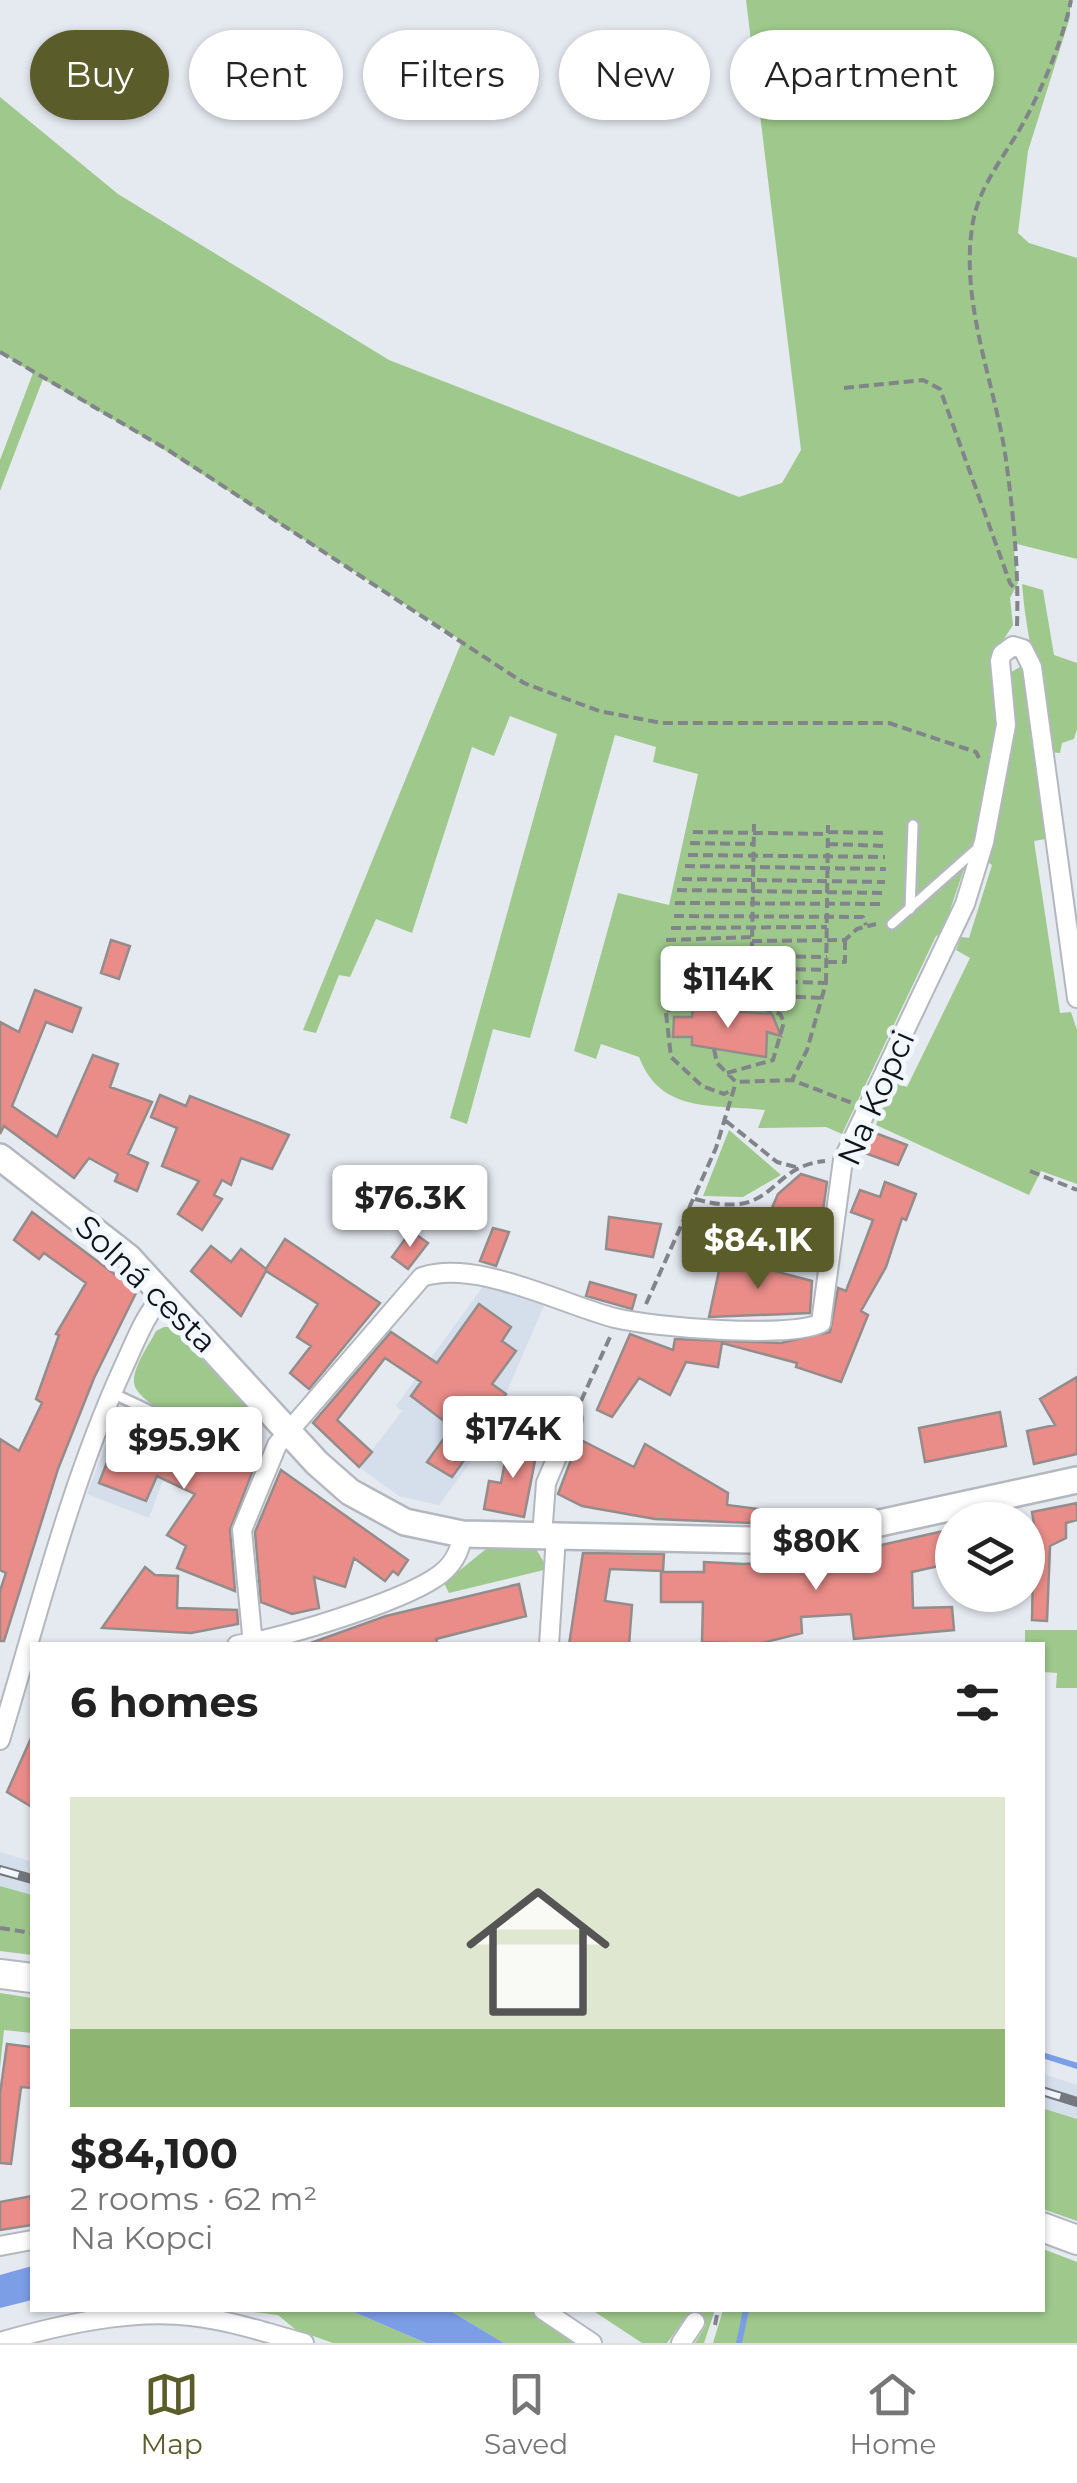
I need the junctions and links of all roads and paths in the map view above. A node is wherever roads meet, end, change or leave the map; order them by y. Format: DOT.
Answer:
graph roads {
  1 [pos="1071,0"];
  2 [pos="0,352"];
  3 [pos="844,388"];
  4 [pos="1018,592"];
  5 [pos="1016,646"];
  6 [pos="982,766"];
  7 [pos="754,824"];
  8 [pos="912,825"];
  9 [pos="828,830"];
  10 [pos="693,832"];
  11 [pos="754,832"];
  12 [pos="884,833"];
  13 [pos="984,842"];
  14 [pos="690,843"];
  15 [pos="754,844"];
  16 [pos="828,844"];
  17 [pos="886,846"];
  18 [pos="688,854"];
  19 [pos="753,855"];
  20 [pos="828,857"];
  21 [pos="885,858"];
  22 [pos="685,866"];
  23 [pos="753,868"];
  24 [pos="828,869"];
  25 [pos="886,869"];
  26 [pos="682,878"];
  27 [pos="753,879"];
  28 [pos="828,880"];
  29 [pos="885,882"];
  30 [pos="678,890"];
  31 [pos="752,891"];
  32 [pos="828,891"];
  33 [pos="885,893"];
  34 [pos="675,902"];
  35 [pos="752,903"];
  36 [pos="827,903"];
  37 [pos="884,904"];
  38 [pos="910,910"];
  39 [pos="752,915"];
  40 [pos="674,916"];
  41 [pos="827,916"];
  42 [pos="892,924"];
  43 [pos="866,925"];
  44 [pos="752,926"];
  45 [pos="827,927"];
  46 [pos="671,928"];
  47 [pos="752,939"];
  48 [pos="666,940"];
  49 [pos="827,940"];
  50 [pos="845,940"];
  51 [pos="666,952"];
  52 [pos="751,954"];
  53 [pos="827,960"];
  54 [pos="666,964"];
  55 [pos="751,966"];
  56 [pos="827,970"];
  57 [pos="751,980"];
  58 [pos="826,983"];
  59 [pos="682,989"];
  60 [pos="751,992"];
  61 [pos="824,998"];
  62 [pos="1077,998"];
  63 [pos="674,1027"];
  64 [pos="666,1028"];
  65 [pos="714,1049"];
  66 [pos="727,1073"];
  67 [pos="792,1080"];
  68 [pos="736,1082"];
  69 [pos="866,1108"];
  70 [pos="726,1121"];
  71 [pos="0,1157"];
  72 [pos="842,1160"];
  73 [pos="799,1168"];
  74 [pos="1030,1171"];
  75 [pos="1077,1190"];
  76 [pos="695,1199"];
  77 [pos="164,1295"];
  78 [pos="618,1319"];
  79 [pos="638,1320"];
  80 [pos="112,1392"];
  81 [pos="573,1419"];
  82 [pos="289,1432"];
  83 [pos="267,1466"];
  84 [pos="1077,1480"];
  85 [pos="462,1534"];
  86 [pos="549,1536"];
  87 [pos="39,1642"];
  88 [pos="248,1642"];
  89 [pos="255,1642"];
  90 [pos="549,1642"];
  91 [pos="30,1666"];
  92 [pos="0,1740"];
  93 [pos="0,1928"];
  94 [pos="30,1933"];
  95 [pos="0,1974"];
  96 [pos="30,1978"];
  97 [pos="1045,2228"];
  98 [pos="30,2240"];
  99 [pos="1077,2240"];
  100 [pos="0,2246"];
  101 [pos="546,2312"];
  102 [pos="695,2322"];
  103 [pos="0,2342"];
  104 [pos="304,2343"];
  105 [pos="592,2343"];
  106 [pos="681,2343"];
  1 -- 4 [label="path"];
  2 -- 6 [label="path"];
  3 -- 4 [label="path"];
  4 -- 5 [label="path"];
  5 -- 13 [label="street, Na Kopci"];
  5 -- 62 [label="street"];
  7 -- 11 [label="path"];
  8 -- 38 [label="lane"];
  9 -- 11 [label="path"];
  9 -- 12 [label="path"];
  9 -- 16 [label="path"];
  10 -- 11 [label="path"];
  11 -- 15 [label="path"];
  13 -- 38 [label="lane"];
  13 -- 69 [label="street, Na Kopci"];
  14 -- 15 [label="path"];
  15 -- 19 [label="path"];
  16 -- 17 [label="path"];
  16 -- 20 [label="path"];
  18 -- 19 [label="path"];
  19 -- 20 [label="path"];
  19 -- 23 [label="path"];
  20 -- 21 [label="path"];
  20 -- 24 [label="path"];
  22 -- 23 [label="path"];
  23 -- 24 [label="path"];
  23 -- 27 [label="path"];
  24 -- 25 [label="path"];
  24 -- 28 [label="path"];
  26 -- 27 [label="path"];
  27 -- 28 [label="path"];
  27 -- 31 [label="path"];
  28 -- 29 [label="path"];
  28 -- 32 [label="path"];
  30 -- 31 [label="path"];
  31 -- 32 [label="path"];
  31 -- 35 [label="path"];
  32 -- 33 [label="path"];
  32 -- 36 [label="path"];
  34 -- 35 [label="path"];
  35 -- 36 [label="path"];
  35 -- 39 [label="path"];
  36 -- 37 [label="path"];
  36 -- 41 [label="path"];
  38 -- 42 [label="lane"];
  39 -- 40 [label="path"];
  39 -- 41 [label="path"];
  39 -- 44 [label="path"];
  41 -- 43 [label="path"];
  41 -- 45 [label="path"];
  42 -- 43 [label="path"];
  43 -- 50 [label="path"];
  44 -- 45 [label="path"];
  44 -- 46 [label="path"];
  44 -- 47 [label="path"];
  45 -- 49 [label="path"];
  47 -- 48 [label="path"];
  47 -- 49 [label="path"];
  47 -- 52 [label="path"];
  49 -- 50 [label="path"];
  49 -- 53 [label="path"];
  50 -- 53 [label="path"];
  51 -- 52 [label="path"];
  52 -- 53 [label="path"];
  52 -- 55 [label="path"];
  53 -- 56 [label="path"];
  54 -- 55 [label="path"];
  55 -- 56 [label="path"];
  55 -- 57 [label="path"];
  56 -- 58 [label="path"];
  57 -- 58 [label="path"];
  57 -- 60 [label="path"];
  57 -- 64 [label="path"];
  58 -- 61 [label="path"];
  59 -- 60 [label="path"];
  60 -- 61 [label="path"];
  60 -- 66 [label="path"];
  61 -- 67 [label="path"];
  63 -- 64 [label="path"];
  64 -- 68 [label="path"];
  65 -- 66 [label="path"];
  66 -- 68 [label="path"];
  67 -- 68 [label="path"];
  67 -- 69 [label="path"];
  68 -- 70 [label="path"];
  69 -- 72 [label="street, Na Kopci"];
  70 -- 73 [label="path"];
  70 -- 76 [label="path"];
  71 -- 77 [label="street, Solná cesta"];
  72 -- 73 [label="path"];
  72 -- 79 [label="street, Na Kopci"];
  73 -- 76 [label="path"];
  74 -- 75 [label="path"];
  76 -- 79 [label="path"];
  77 -- 80 [label="street"];
  77 -- 82 [label="street, Solná cesta"];
  78 -- 79 [label="street, Na Kopci"];
  78 -- 81 [label="path"];
  78 -- 82 [label="street, Na Kopci"];
  80 -- 83 [label="lane"];
  80 -- 87 [label="street"];
  81 -- 86 [label="street"];
  82 -- 83 [label="street"];
  82 -- 85 [label="street, Solná cesta"];
  83 -- 88 [label="street"];
  84 -- 86 [label="street, Solná cesta"];
  85 -- 86 [label="street, Solná cesta"];
  85 -- 89 [label="street"];
  86 -- 90 [label="street"];
  91 -- 92 [label="street"];
  93 -- 94 [label="path"];
  95 -- 96 [label="main road"];
  97 -- 99 [label="main road"];
  98 -- 100 [label="street"];
  101 -- 105 [label="street"];
  102 -- 106 [label="street"];
  103 -- 104 [label="street"];
}
